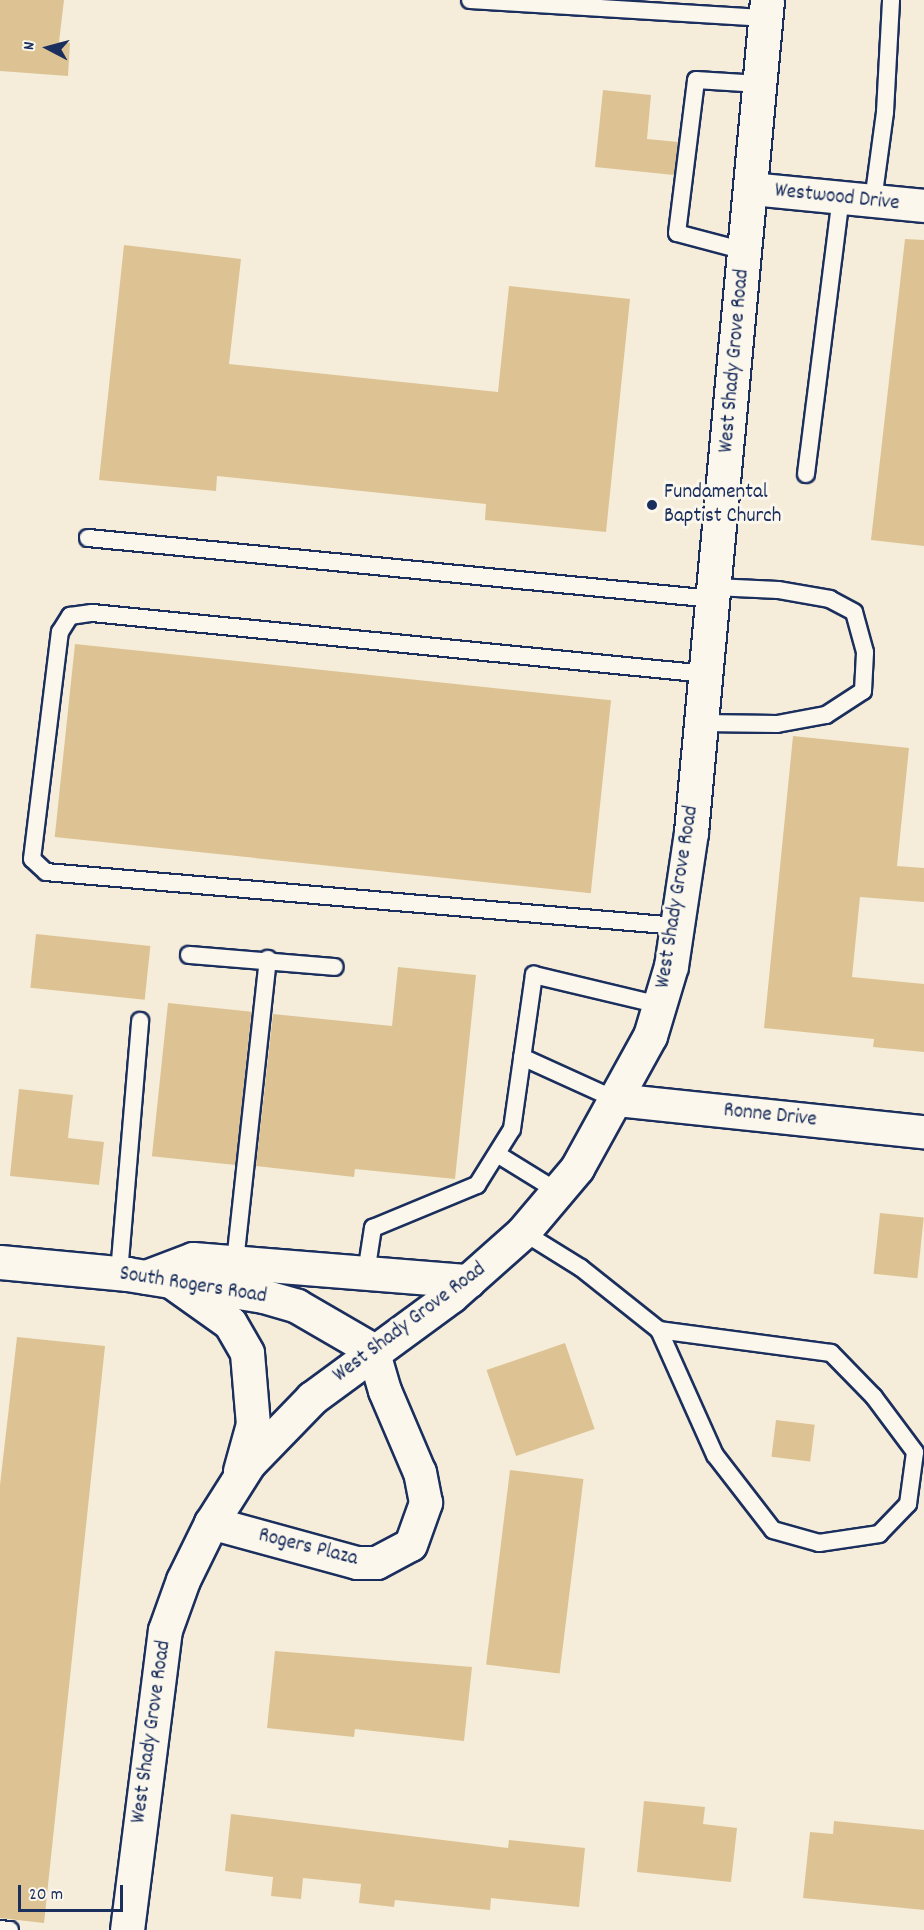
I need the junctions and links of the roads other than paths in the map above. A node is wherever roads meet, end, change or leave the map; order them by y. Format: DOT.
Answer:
graph roads {
  1 [pos="470,0"];
  2 [pos="891,0"];
  3 [pos="766,9"];
  4 [pos="760,84"];
  5 [pos="751,189"];
  6 [pos="841,198"];
  7 [pos="873,201"];
  8 [pos="924,206"];
  9 [pos="745,251"];
  10 [pos="807,474"];
  11 [pos="88,538"];
  12 [pos="713,593"];
  13 [pos="706,674"];
  14 [pos="702,723"];
  15 [pos="677,926"];
  16 [pos="189,955"];
  17 [pos="268,959"];
  18 [pos="336,967"];
  19 [pos="660,1005"];
  20 [pos="140,1021"];
  21 [pos="522,1057"];
  22 [pos="617,1100"];
  23 [pos="924,1132"];
  24 [pos="497,1154"];
  25 [pos="557,1191"];
  26 [pos="523,1232"];
  27 [pos="0,1262"];
  28 [pos="235,1262"];
  29 [pos="366,1273"];
  30 [pos="146,1277"];
  31 [pos="468,1281"];
  32 [pos="659,1330"];
  33 [pos="373,1350"];
  34 [pos="237,1482"];
  35 [pos="211,1523"];
  36 [pos="0,1929"];
  37 [pos="10,1930"];
  38 [pos="127,1930"];
  1 -- 3 [label="lane"];
  2 -- 7 [label="lane"];
  3 -- 4 [label="main road, West Shady Grove Road"];
  4 -- 5 [label="main road, West Shady Grove Road"];
  4 -- 9 [label="lane"];
  5 -- 6 [label="street, Westwood Drive"];
  5 -- 9 [label="main road, West Shady Grove Road"];
  6 -- 7 [label="street, Westwood Drive"];
  6 -- 10 [label="lane"];
  7 -- 8 [label="street, Westwood Drive"];
  9 -- 12 [label="main road, West Shady Grove Road"];
  11 -- 12 [label="lane"];
  12 -- 13 [label="main road, West Shady Grove Road"];
  12 -- 14 [label="lane"];
  13 -- 14 [label="main road, West Shady Grove Road"];
  13 -- 15 [label="lane"];
  14 -- 15 [label="main road, West Shady Grove Road"];
  15 -- 19 [label="main road, West Shady Grove Road"];
  16 -- 17 [label="lane"];
  17 -- 18 [label="lane"];
  17 -- 28 [label="lane"];
  19 -- 21 [label="lane"];
  19 -- 22 [label="main road, West Shady Grove Road"];
  20 -- 30 [label="lane"];
  21 -- 22 [label="lane"];
  21 -- 24 [label="lane"];
  22 -- 23 [label="street, Ronne Drive"];
  22 -- 25 [label="main road, West Shady Grove Road"];
  24 -- 25 [label="lane"];
  24 -- 29 [label="lane"];
  25 -- 26 [label="main road, West Shady Grove Road"];
  26 -- 31 [label="main road, West Shady Grove Road"];
  26 -- 32 [label="lane"];
  27 -- 30 [label="main road, South Rogers Road"];
  28 -- 29 [label="main road"];
  28 -- 30 [label="main road"];
  29 -- 31 [label="main road"];
  30 -- 33 [label="main road, South Rogers Road"];
  30 -- 34 [label="main road"];
  31 -- 33 [label="main road, West Shady Grove Road"];
  32 -- 32 [label="lane"];
  33 -- 34 [label="main road, West Shady Grove Road"];
  33 -- 35 [label="street, Rogers Plaza"];
  34 -- 35 [label="main road, West Shady Grove Road"];
  35 -- 38 [label="main road, West Shady Grove Road"];
  36 -- 37 [label="lane"];
}
